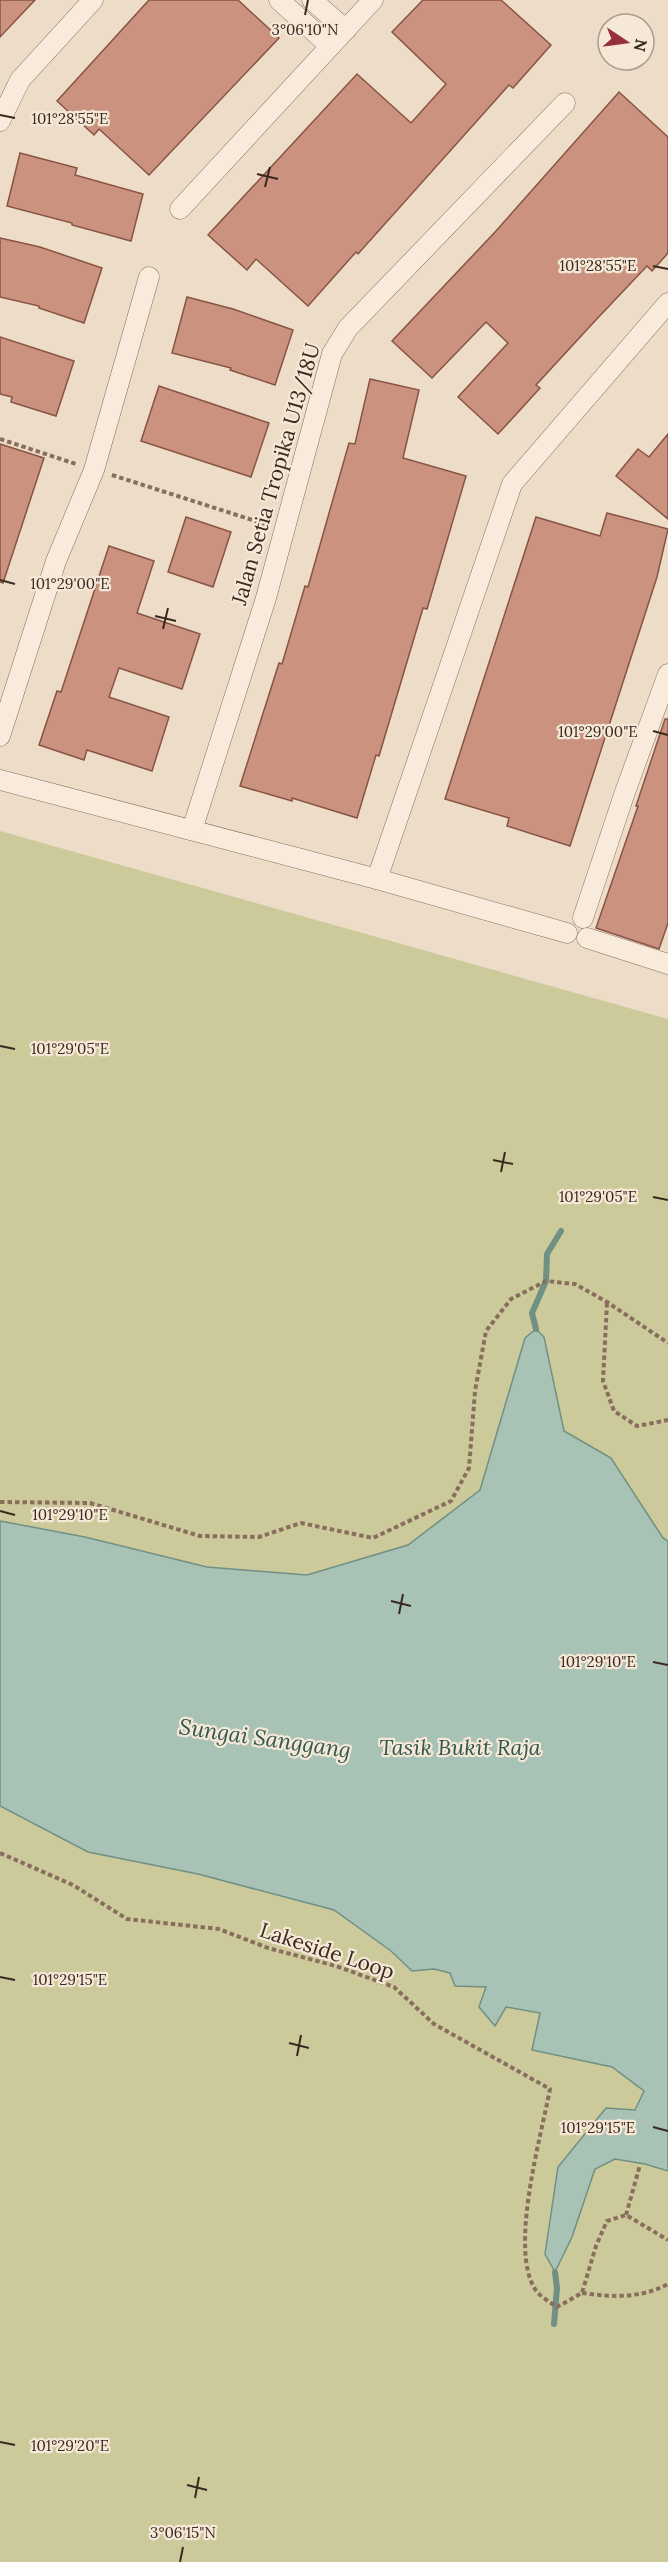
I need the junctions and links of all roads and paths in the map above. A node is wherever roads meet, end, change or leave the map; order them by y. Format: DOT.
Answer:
graph roads {
  1 [pos="93,0"];
  2 [pos="279,0"];
  3 [pos="312,0"];
  4 [pos="374,0"];
  5 [pos="345,30"];
  6 [pos="330,46"];
  7 [pos="565,103"];
  8 [pos="0,121"];
  9 [pos="180,209"];
  10 [pos="149,277"];
  11 [pos="668,303"];
  12 [pos="0,439"];
  13 [pos="94,470"];
  14 [pos="285,530"];
  15 [pos="668,674"];
  16 [pos="0,735"];
  17 [pos="0,780"];
  18 [pos="192,830"];
  19 [pos="377,879"];
  20 [pos="583,918"];
  21 [pos="567,933"];
  22 [pos="587,938"];
  23 [pos="668,964"];
  24 [pos="608,1302"];
  25 [pos="668,1343"];
  26 [pos="668,1420"];
  27 [pos="0,1502"];
  28 [pos="0,1853"];
  29 [pos="640,2165"];
  30 [pos="626,2214"];
  31 [pos="668,2240"];
  32 [pos="668,2284"];
  33 [pos="582,2293"];
  1 -- 8 [label="street"];
  2 -- 6 [label="street"];
  3 -- 5 [label="street"];
  4 -- 5 [label="street"];
  5 -- 6 [label="street"];
  6 -- 9 [label="street"];
  7 -- 14 [label="street, Jalan Setia Tropika U13/18U"];
  10 -- 13 [label="street"];
  11 -- 19 [label="street"];
  12 -- 13 [label="path"];
  13 -- 14 [label="path"];
  13 -- 16 [label="street"];
  14 -- 18 [label="street, Jalan Setia Tropika U13/18U"];
  15 -- 20 [label="street"];
  17 -- 18 [label="street"];
  18 -- 19 [label="street"];
  19 -- 21 [label="street"];
  20 -- 21 [label="street"];
  20 -- 22 [label="street"];
  21 -- 22 [label="street"];
  22 -- 23 [label="street"];
  24 -- 25 [label="path"];
  24 -- 26 [label="path"];
  24 -- 27 [label="path"];
  28 -- 33 [label="path, Lakeside Loop"];
  29 -- 30 [label="path"];
  30 -- 31 [label="path"];
  30 -- 33 [label="path"];
  32 -- 33 [label="path"];
}
